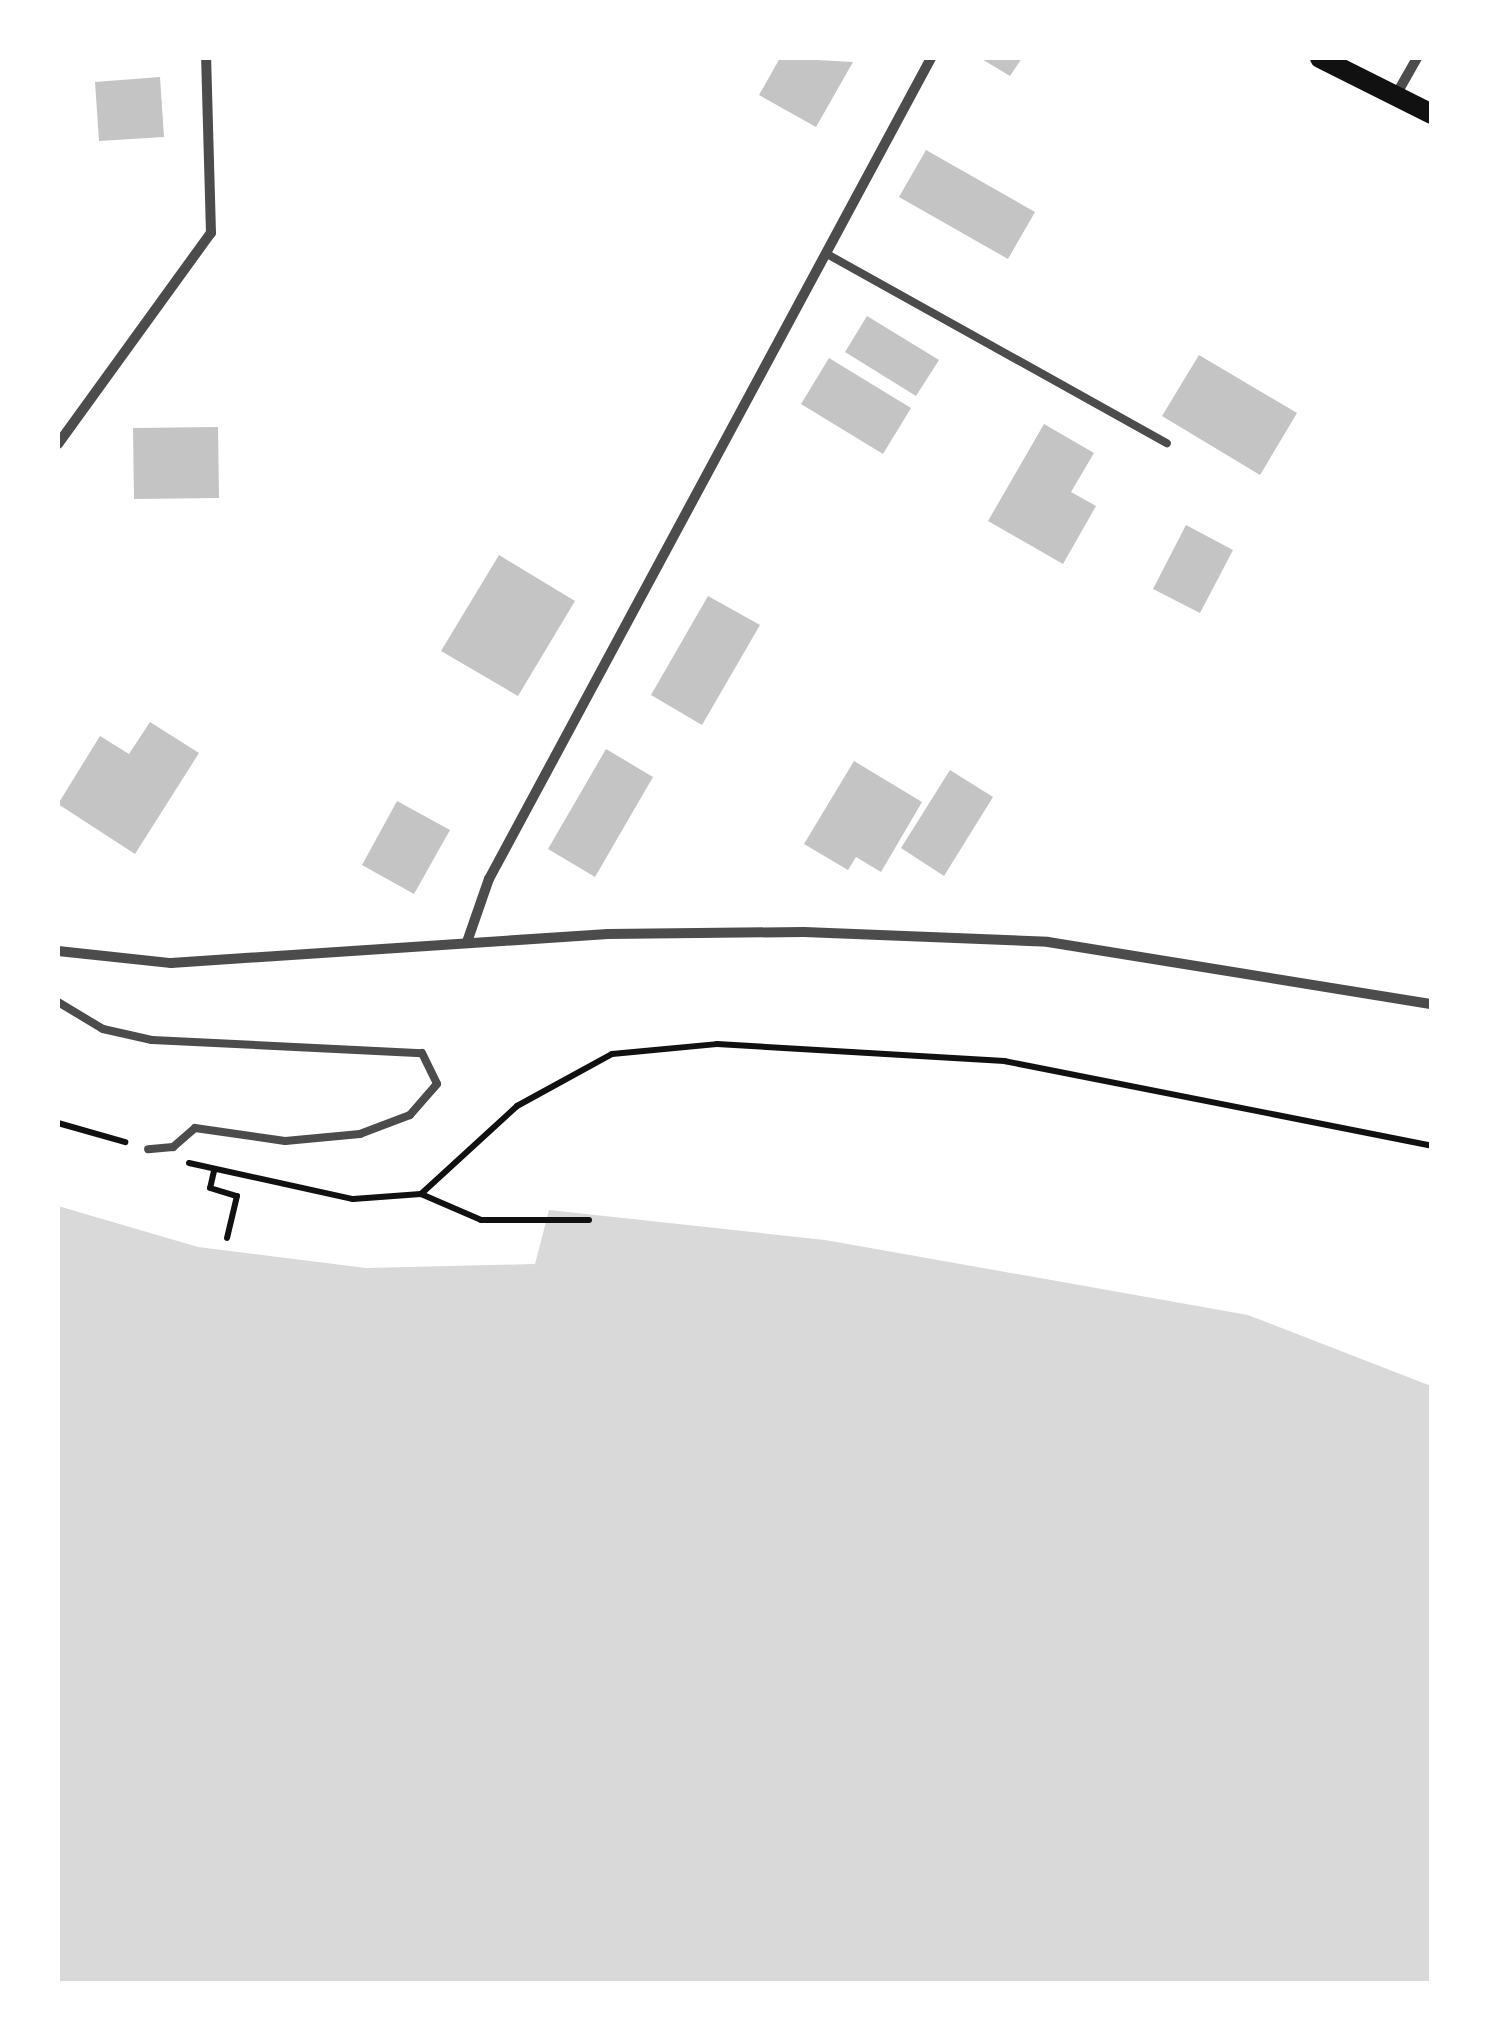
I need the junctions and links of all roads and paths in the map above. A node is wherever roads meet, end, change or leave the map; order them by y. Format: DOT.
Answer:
graph roads {
  1 [pos="206,58"];
  2 [pos="931,58"];
  3 [pos="1320,58"];
  4 [pos="1416,58"];
  5 [pos="1396,96"];
  6 [pos="1432,114"];
  7 [pos="827,254"];
  8 [pos="1168,443"];
  9 [pos="58,444"];
  10 [pos="467,942"];
  11 [pos="58,951"];
  12 [pos="58,1002"];
  13 [pos="1432,1004"];
  14 [pos="58,1122"];
  15 [pos="1432,1146"];
  16 [pos="148,1149"];
  17 [pos="214,1171"];
  18 [pos="422,1194"];
  19 [pos="589,1220"];
  20 [pos="227,1238"];
  1 -- 9 [label="street"];
  2 -- 7 [label="street"];
  3 -- 5 [label="main road"];
  4 -- 5 [label="street"];
  5 -- 6 [label="main road"];
  7 -- 8 [label="lane"];
  7 -- 10 [label="street"];
  10 -- 11 [label="street"];
  10 -- 13 [label="street"];
  12 -- 16 [label="lane"];
  14 -- 16 [label="path"];
  15 -- 18 [label="path"];
  16 -- 17 [label="path"];
  17 -- 18 [label="path"];
  17 -- 20 [label="path"];
  18 -- 19 [label="path"];
}
